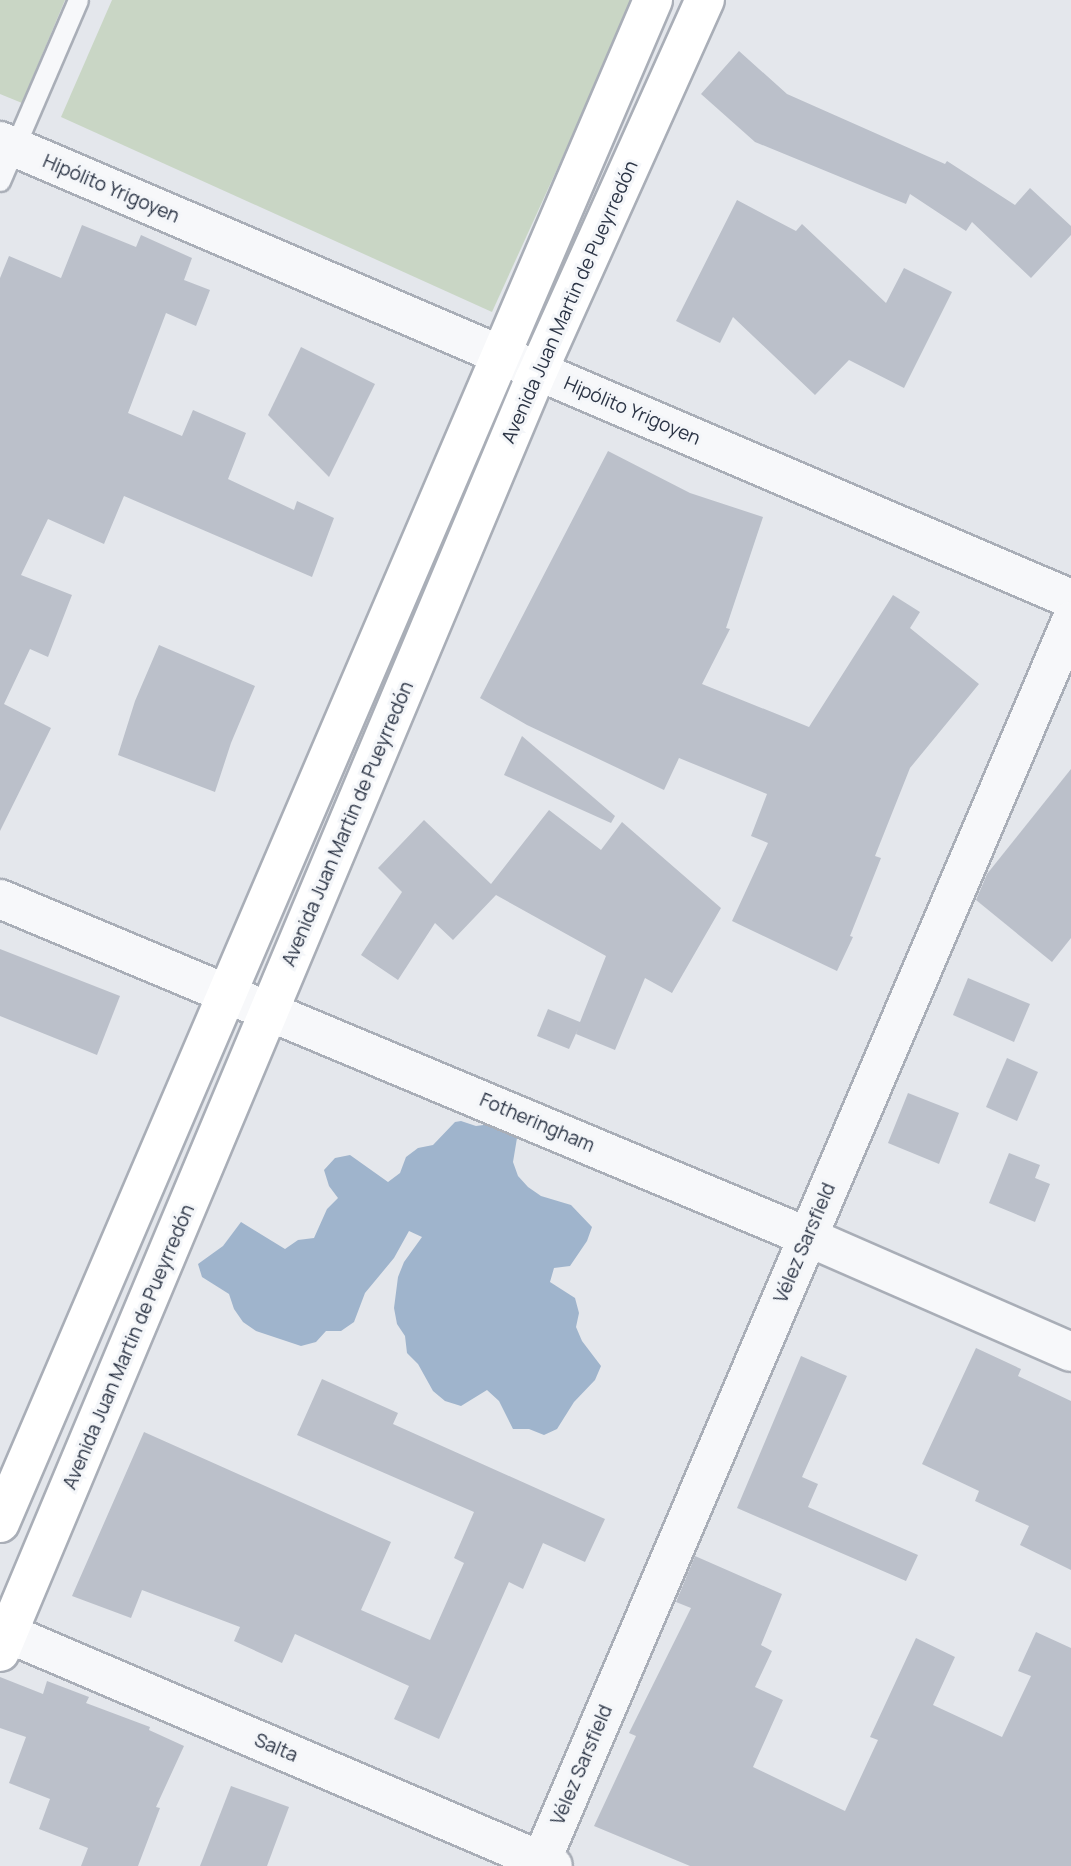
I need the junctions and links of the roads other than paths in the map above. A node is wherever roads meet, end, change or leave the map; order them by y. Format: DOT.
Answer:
graph roads {
  1 [pos="78,0"];
  2 [pos="653,0"];
  3 [pos="705,0"];
  4 [pos="5,156"];
  5 [pos="501,356"];
  6 [pos="538,371"];
  7 [pos="1071,599"];
  8 [pos="1071,621"];
  9 [pos="0,900"];
  10 [pos="227,992"];
  11 [pos="270,1011"];
  12 [pos="808,1237"];
  13 [pos="1071,1352"];
  14 [pos="0,1523"];
  15 [pos="3,1639"];
  16 [pos="544,1864"];
  1 -- 4 [label="lane"];
  2 -- 5 [label="main road, Avenida Juan Martin de Pueyrredón"];
  3 -- 6 [label="main road, Avenida Juan Martin de Pueyrredón"];
  4 -- 5 [label="street, Hipólito Yrigoyen"];
  5 -- 6 [label="street, Hipólito Yrigoyen"];
  5 -- 10 [label="main road, Avenida Juan Martin de Pueyrredón"];
  6 -- 7 [label="street, Hipólito Yrigoyen"];
  6 -- 11 [label="main road, Avenida Juan Martin de Pueyrredón"];
  8 -- 12 [label="street, Vélez Sarsfield"];
  9 -- 10 [label="street, Fotheringham"];
  10 -- 11 [label="street, Fotheringham"];
  10 -- 14 [label="main road, Avenida Juan Martin de Pueyrredón"];
  11 -- 12 [label="street, Fotheringham"];
  11 -- 15 [label="main road, Avenida Juan Martin de Pueyrredón"];
  12 -- 13 [label="street, Fotheringham"];
  12 -- 16 [label="street, Vélez Sarsfield"];
  15 -- 16 [label="street, Salta"];
}
